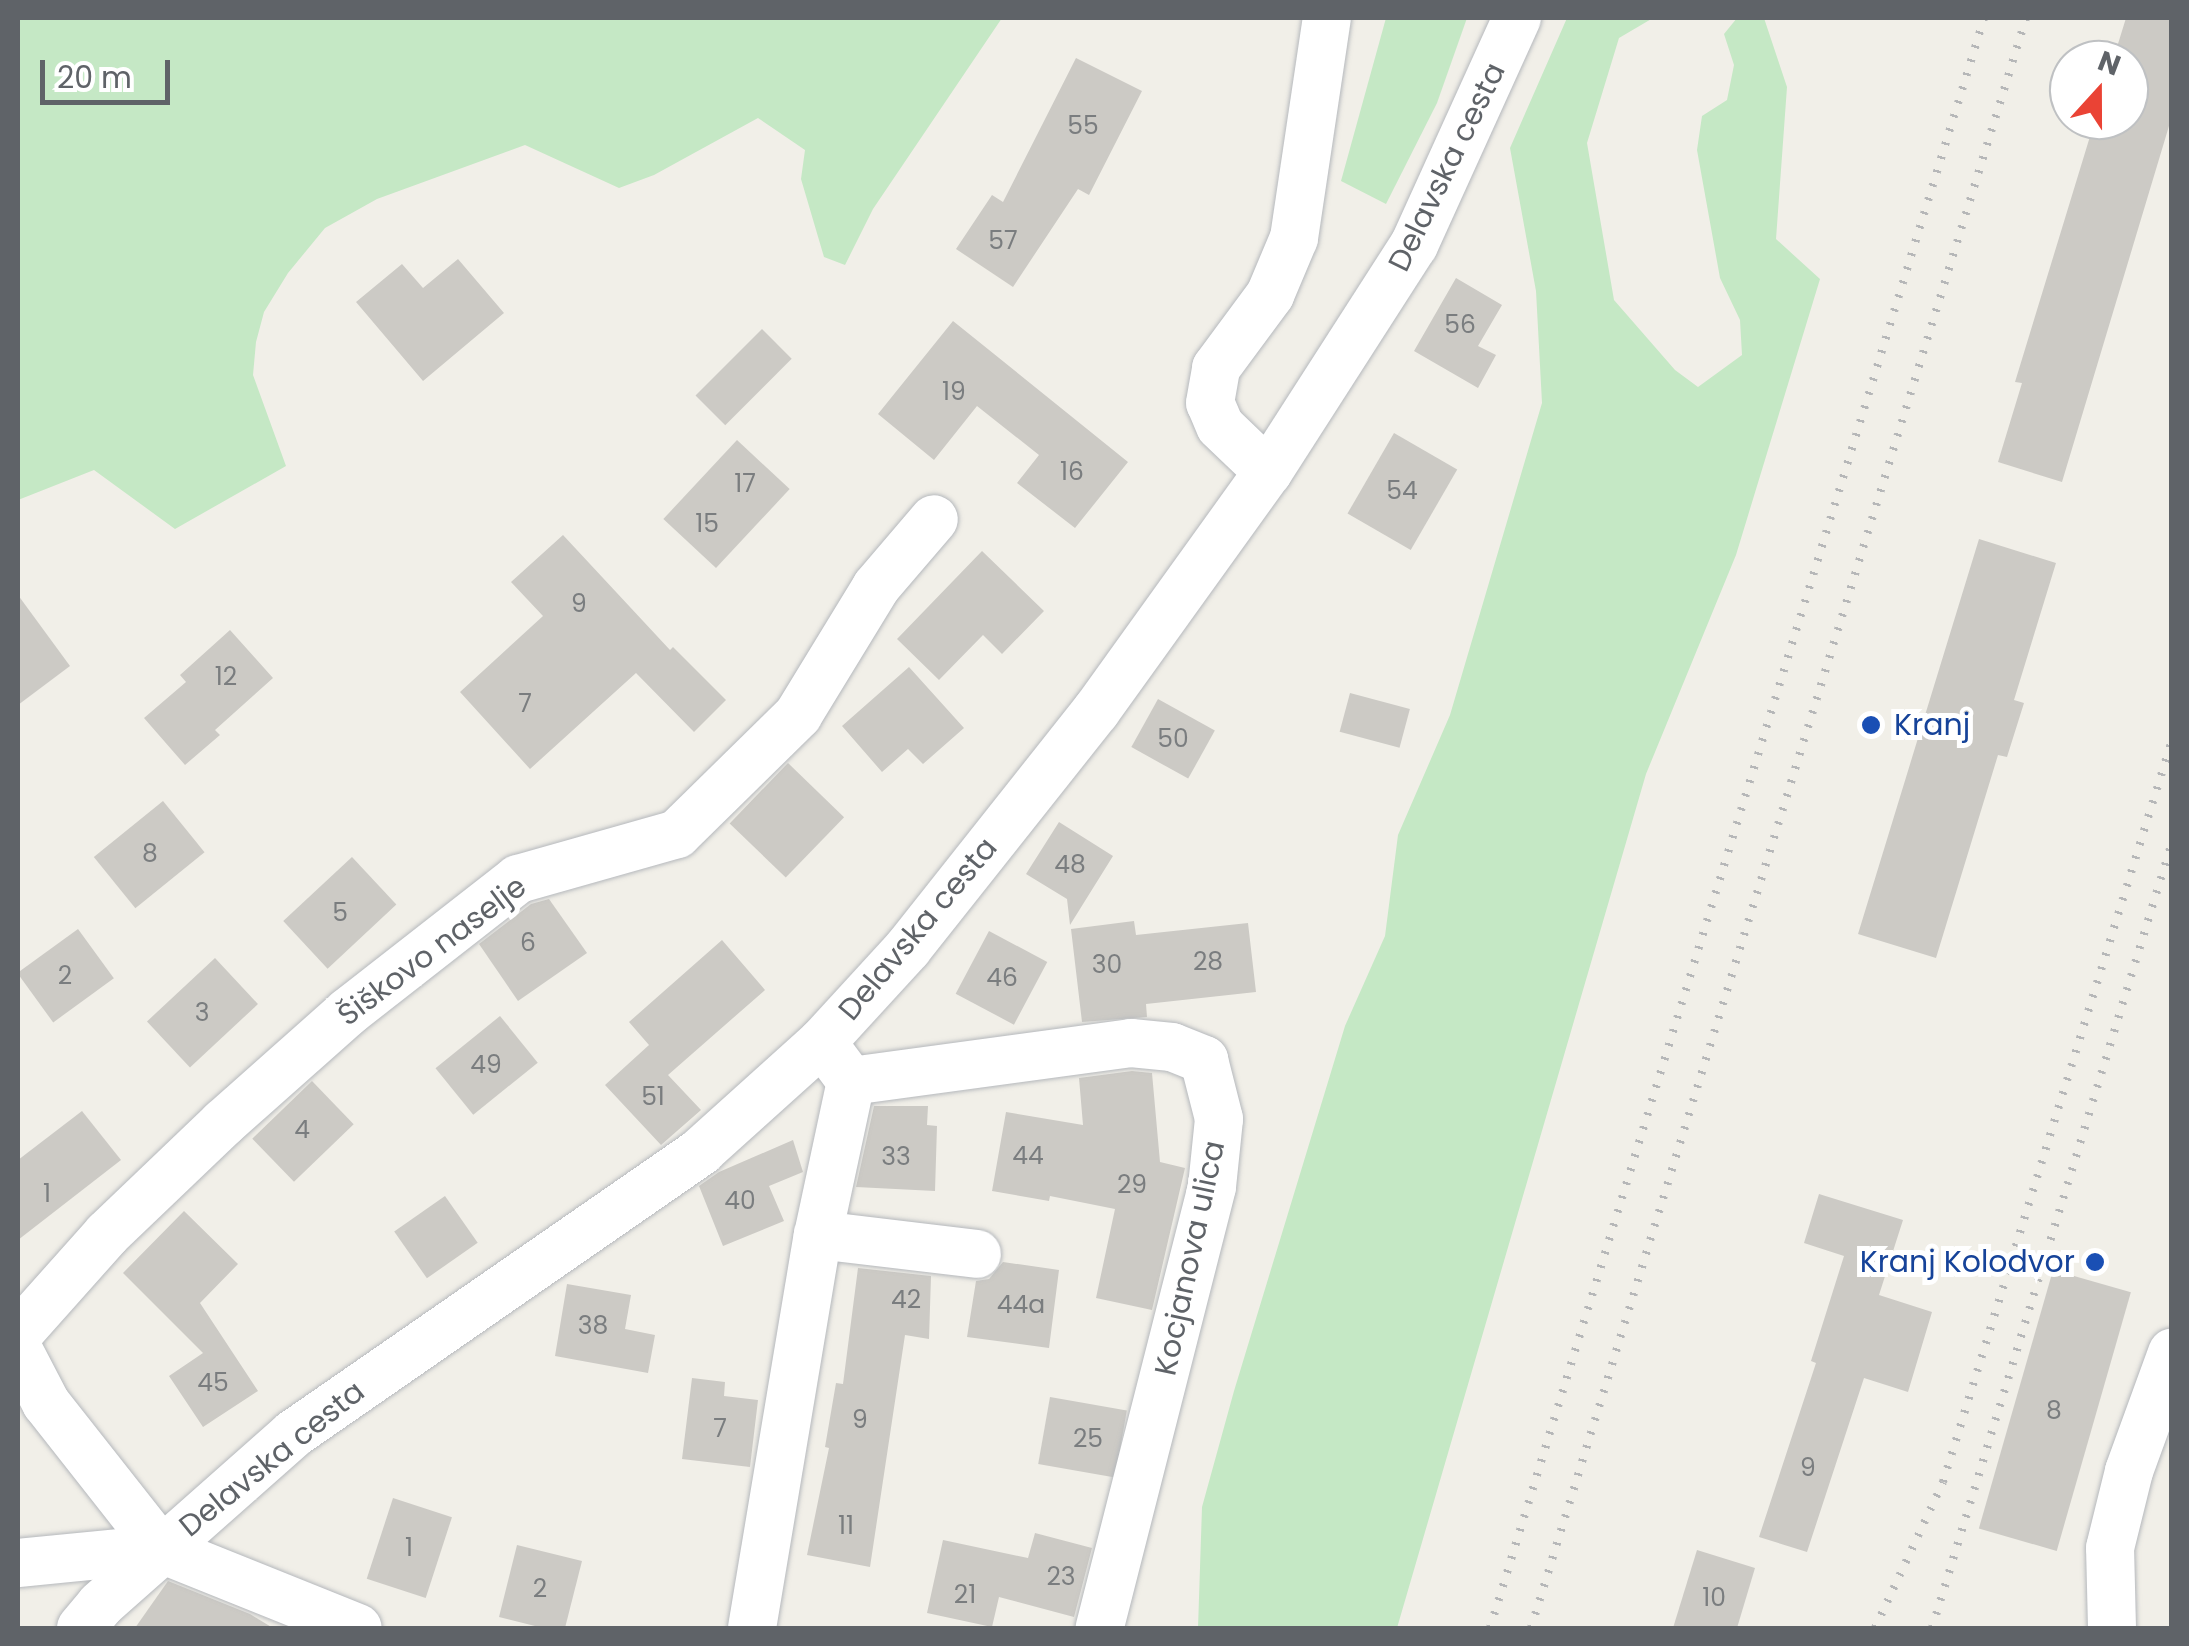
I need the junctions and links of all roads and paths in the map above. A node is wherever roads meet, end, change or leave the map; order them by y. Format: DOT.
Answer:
graph roads {
  1 [pos="1327,18"];
  2 [pos="1517,18"];
  3 [pos="1268,472"];
  4 [pos="934,519"];
  5 [pos="822,1042"];
  6 [pos="852,1081"];
  7 [pos="818,1234"];
  8 [pos="977,1254"];
  9 [pos="18,1334"];
  10 [pos="18,1349"];
  11 [pos="2172,1353"];
  12 [pos="162,1549"];
  13 [pos="18,1563"];
  14 [pos="81,1628"];
  15 [pos="358,1628"];
  16 [pos="752,1628"];
  17 [pos="1100,1628"];
  18 [pos="2112,1628"];
  1 -- 3 [label="street"];
  2 -- 3 [label="street, Delavska cesta"];
  3 -- 5 [label="street, Delavska cesta"];
  4 -- 9 [label="street, Šiškovo naselje"];
  5 -- 6 [label="street"];
  5 -- 12 [label="street, Delavska cesta"];
  6 -- 7 [label="street"];
  6 -- 17 [label="street, Kocjanova ulica"];
  7 -- 8 [label="street"];
  7 -- 16 [label="street"];
  10 -- 12 [label="street"];
  11 -- 18 [label="street"];
  12 -- 13 [label="street"];
  12 -- 14 [label="street, Delavska cesta"];
  12 -- 15 [label="street"];
}
